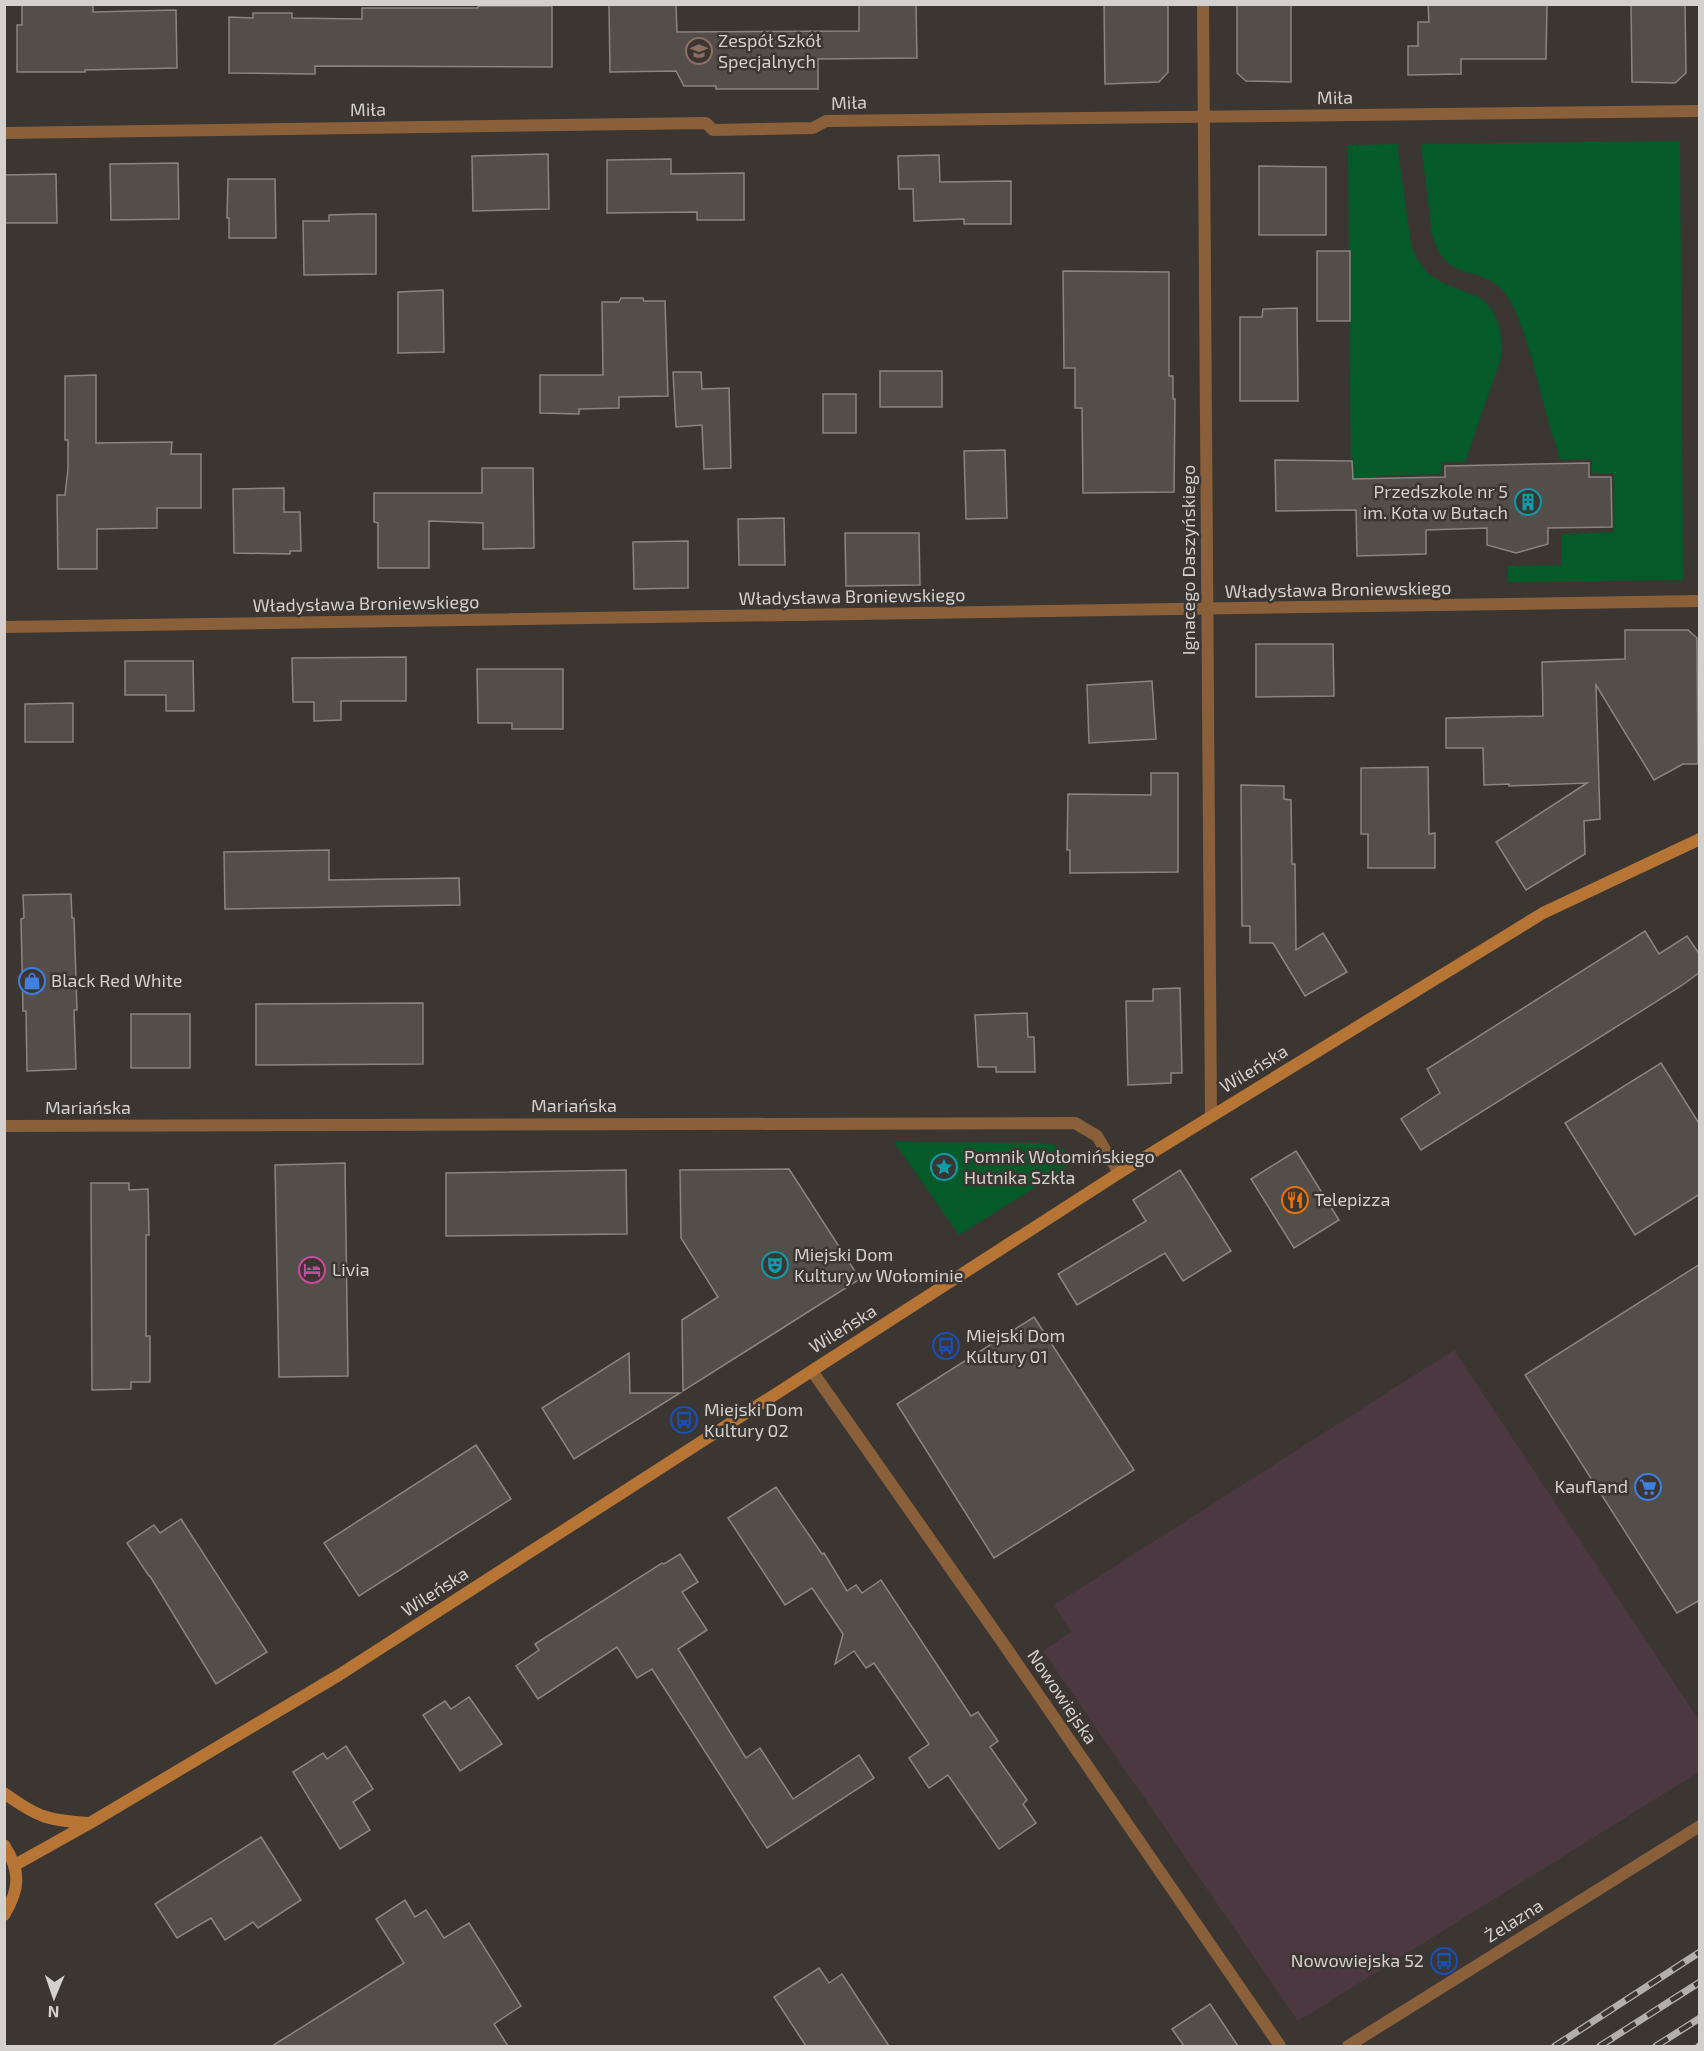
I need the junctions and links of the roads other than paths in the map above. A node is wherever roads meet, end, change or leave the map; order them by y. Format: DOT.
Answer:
graph roads {
  1 [pos="1203,4"];
  2 [pos="1700,111"];
  3 [pos="1204,117"];
  4 [pos="4,133"];
  5 [pos="1700,601"];
  6 [pos="1207,610"];
  7 [pos="4,627"];
  8 [pos="1700,839"];
  9 [pos="1211,1116"];
  10 [pos="4,1126"];
  11 [pos="1119,1173"];
  12 [pos="812,1371"];
  13 [pos="4,1793"];
  14 [pos="90,1823"];
  15 [pos="1700,1826"];
  16 [pos="4,1845"];
  17 [pos="15,1865"];
  18 [pos="4,1915"];
  19 [pos="1280,2046"];
  20 [pos="1348,2046"];
  1 -- 3 [label="street, Ignacego Daszyńskiego"];
  2 -- 3 [label="street, Miła"];
  3 -- 4 [label="street, Miła"];
  3 -- 6 [label="street, Ignacego Daszyńskiego"];
  5 -- 6 [label="street, Władysława Broniewskiego"];
  6 -- 7 [label="street, Władysława Broniewskiego"];
  6 -- 9 [label="street, Ignacego Daszyńskiego"];
  8 -- 9 [label="street, Wileńska"];
  9 -- 11 [label="street, Wileńska"];
  10 -- 11 [label="street, Mariańska"];
  11 -- 12 [label="street, Wileńska"];
  12 -- 14 [label="street, Wileńska"];
  12 -- 19 [label="street, Nowowiejska"];
  13 -- 14 [label="street"];
  14 -- 17 [label="street, Wileńska"];
  15 -- 20 [label="street, Żelazna"];
  16 -- 17 [label="street"];
  17 -- 18 [label="street"];
}
